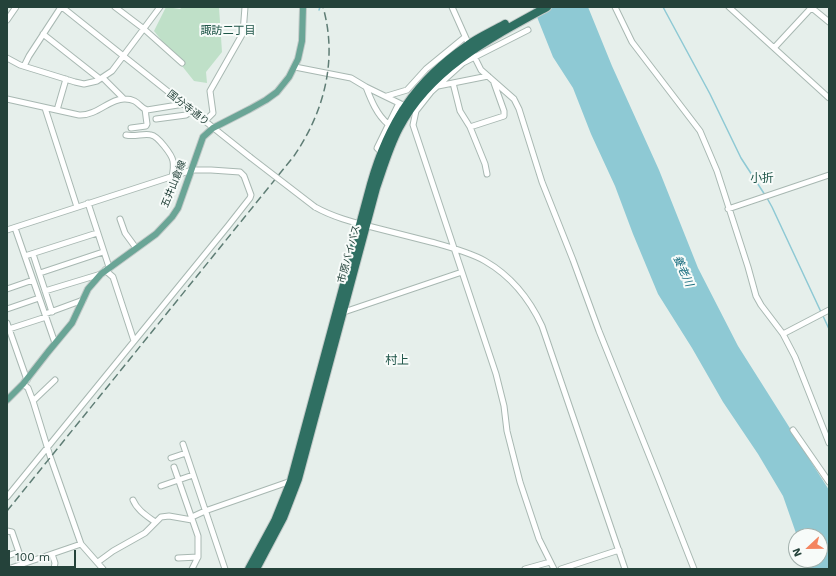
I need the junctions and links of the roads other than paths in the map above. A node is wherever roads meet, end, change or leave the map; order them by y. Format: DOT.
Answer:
graph roads {
  1 [pos="16,7"];
  2 [pos="62,7"];
  3 [pos="115,7"];
  4 [pos="160,7"];
  5 [pos="245,7"];
  6 [pos="304,7"];
  7 [pos="452,7"];
  8 [pos="535,7"];
  9 [pos="547,7"];
  10 [pos="615,7"];
  11 [pos="729,7"];
  12 [pos="812,7"];
  13 [pos="123,10"];
  14 [pos="7,20"];
  15 [pos="829,22"];
  16 [pos="509,25"];
  17 [pos="144,29"];
  18 [pos="528,30"];
  19 [pos="43,34"];
  20 [pos="470,47"];
  21 [pos="774,48"];
  22 [pos="124,56"];
  23 [pos="7,58"];
  24 [pos="182,63"];
  25 [pos="24,66"];
  26 [pos="295,67"];
  27 [pos="488,76"];
  28 [pos="102,78"];
  29 [pos="66,79"];
  30 [pos="492,80"];
  31 [pos="453,84"];
  32 [pos="438,86"];
  33 [pos="366,87"];
  34 [pos="386,96"];
  35 [pos="829,97"];
  36 [pos="123,98"];
  37 [pos="7,99"];
  38 [pos="184,104"];
  39 [pos="402,104"];
  40 [pos="45,108"];
  41 [pos="57,110"];
  42 [pos="145,110"];
  43 [pos="192,111"];
  44 [pos="156,119"];
  45 [pos="205,121"];
  46 [pos="388,124"];
  47 [pos="470,127"];
  48 [pos="131,128"];
  49 [pos="213,128"];
  50 [pos="126,135"];
  51 [pos="381,152"];
  52 [pos="192,170"];
  53 [pos="487,174"];
  54 [pos="829,175"];
  55 [pos="172,177"];
  56 [pos="88,203"];
  57 [pos="77,207"];
  58 [pos="728,209"];
  59 [pos="120,219"];
  60 [pos="364,225"];
  61 [pos="15,228"];
  62 [pos="7,230"];
  63 [pos="97,233"];
  64 [pos="136,248"];
  65 [pos="454,248"];
  66 [pos="104,252"];
  67 [pos="33,254"];
  68 [pos="25,256"];
  69 [pos="105,270"];
  70 [pos="462,272"];
  71 [pos="40,273"];
  72 [pos="33,280"];
  73 [pos="7,289"];
  74 [pos="45,291"];
  75 [pos="39,298"];
  76 [pos="83,300"];
  77 [pos="7,309"];
  78 [pos="829,310"];
  79 [pos="52,312"];
  80 [pos="344,312"];
  81 [pos="45,315"];
  82 [pos="7,323"];
  83 [pos="9,329"];
  84 [pos="783,334"];
  85 [pos="134,341"];
  86 [pos="55,343"];
  87 [pos="55,380"];
  88 [pos="25,382"];
  89 [pos="7,400"];
  90 [pos="34,401"];
  91 [pos="793,430"];
  92 [pos="829,443"];
  93 [pos="182,444"];
  94 [pos="48,448"];
  95 [pos="186,453"];
  96 [pos="171,458"];
  97 [pos="174,467"];
  98 [pos="193,475"];
  99 [pos="179,480"];
  100 [pos="291,481"];
  101 [pos="829,482"];
  102 [pos="162,486"];
  103 [pos="7,497"];
  104 [pos="132,500"];
  105 [pos="205,510"];
  106 [pos="192,518"];
  107 [pos="156,522"];
  108 [pos="7,531"];
  109 [pos="81,544"];
  110 [pos="619,550"];
  111 [pos="19,552"];
  112 [pos="52,554"];
  113 [pos="7,556"];
  114 [pos="198,557"];
  115 [pos="178,558"];
  116 [pos="98,562"];
  117 [pos="550,562"];
  118 [pos="23,564"];
  119 [pos="102,568"];
  120 [pos="8,569"];
  121 [pos="54,569"];
  122 [pos="192,569"];
  123 [pos="225,569"];
  124 [pos="249,569"];
  125 [pos="256,569"];
  126 [pos="525,569"];
  127 [pos="554,569"];
  128 [pos="561,569"];
  129 [pos="625,569"];
  130 [pos="694,569"];
  1 -- 14 [label="street"];
  2 -- 19 [label="street"];
  2 -- 22 [label="street, 国分寺通り"];
  3 -- 13 [label="street"];
  4 -- 17 [label="street"];
  5 -- 45 [label="street"];
  6 -- 26 [label="main road, 五井山倉線"];
  7 -- 20 [label="street"];
  8 -- 16 [label="highway, 市原バイパス"];
  9 -- 16 [label="highway, 市原バイパス"];
  10 -- 58 [label="street"];
  11 -- 21 [label="street"];
  12 -- 15 [label="street"];
  12 -- 21 [label="street"];
  13 -- 17 [label="street"];
  16 -- 20 [label="highway, 市原バイパス"];
  17 -- 22 [label="street"];
  17 -- 24 [label="street"];
  18 -- 20 [label="street"];
  19 -- 25 [label="street"];
  19 -- 28 [label="street"];
  20 -- 27 [label="street"];
  20 -- 32 [label="street"];
  20 -- 34 [label="street"];
  20 -- 39 [label="highway, 市原バイパス"];
  20 -- 60 [label="highway, 市原バイパス"];
  21 -- 35 [label="street"];
  22 -- 28 [label="street"];
  22 -- 38 [label="street, 国分寺通り"];
  23 -- 25 [label="street"];
  25 -- 29 [label="street"];
  26 -- 33 [label="street"];
  26 -- 49 [label="main road, 五井山倉線"];
  27 -- 30 [label="street"];
  27 -- 31 [label="street"];
  28 -- 29 [label="street"];
  28 -- 36 [label="street"];
  29 -- 41 [label="street"];
  30 -- 47 [label="street"];
  30 -- 130 [label="street"];
  31 -- 32 [label="street"];
  31 -- 47 [label="street"];
  32 -- 65 [label="street"];
  33 -- 34 [label="street"];
  33 -- 46 [label="street"];
  34 -- 39 [label="street"];
  36 -- 41 [label="street"];
  36 -- 42 [label="street"];
  37 -- 40 [label="street"];
  38 -- 42 [label="street"];
  38 -- 43 [label="street, 国分寺通り"];
  39 -- 46 [label="street"];
  39 -- 51 [label="highway, 市原バイパス"];
  40 -- 41 [label="street"];
  40 -- 57 [label="street"];
  42 -- 48 [label="street"];
  43 -- 44 [label="street"];
  43 -- 45 [label="street, 国分寺通り"];
  45 -- 49 [label="street, 国分寺通り"];
  46 -- 51 [label="street"];
  47 -- 53 [label="street"];
  49 -- 52 [label="main road, 五井山倉線"];
  49 -- 60 [label="street, 国分寺通り, bridge"];
  50 -- 55 [label="street"];
  51 -- 60 [label="highway, 市原バイパス"];
  52 -- 55 [label="street"];
  52 -- 64 [label="main road, 五井山倉線"];
  52 -- 85 [label="street"];
  54 -- 58 [label="street"];
  55 -- 56 [label="street"];
  56 -- 57 [label="street"];
  56 -- 63 [label="street"];
  57 -- 61 [label="street"];
  58 -- 84 [label="street"];
  59 -- 64 [label="street"];
  60 -- 65 [label="street, 国分寺通り"];
  60 -- 80 [label="highway, 市原バイパス"];
  60 -- 100 [label="highway, 市原バイパス"];
  61 -- 62 [label="street"];
  61 -- 68 [label="street"];
  63 -- 66 [label="street"];
  63 -- 67 [label="street"];
  64 -- 69 [label="main road, 五井山倉線"];
  65 -- 70 [label="street"];
  65 -- 110 [label="street, 国分寺通り"];
  66 -- 69 [label="street"];
  66 -- 71 [label="street"];
  67 -- 68 [label="street"];
  67 -- 71 [label="street"];
  68 -- 72 [label="street"];
  69 -- 74 [label="street"];
  69 -- 76 [label="main road, 五井山倉線"];
  69 -- 85 [label="street"];
  70 -- 80 [label="street"];
  70 -- 117 [label="street"];
  71 -- 74 [label="street"];
  72 -- 73 [label="street"];
  72 -- 75 [label="street"];
  74 -- 79 [label="street"];
  75 -- 77 [label="street"];
  75 -- 81 [label="street"];
  76 -- 79 [label="street"];
  76 -- 86 [label="main road, 五井山倉線"];
  78 -- 84 [label="street"];
  79 -- 81 [label="street"];
  80 -- 125 [label="highway, 市原バイパス"];
  81 -- 83 [label="street"];
  81 -- 86 [label="street"];
  82 -- 83 [label="street"];
  83 -- 88 [label="street"];
  84 -- 92 [label="street"];
  85 -- 94 [label="street"];
  86 -- 88 [label="main road, 五井山倉線"];
  87 -- 90 [label="street"];
  88 -- 89 [label="main road, 五井山倉線"];
  88 -- 90 [label="street"];
  90 -- 94 [label="street"];
  91 -- 101 [label="street"];
  93 -- 95 [label="street"];
  94 -- 103 [label="street"];
  94 -- 109 [label="street"];
  95 -- 96 [label="street"];
  95 -- 98 [label="street"];
  97 -- 99 [label="street"];
  98 -- 99 [label="street"];
  98 -- 105 [label="street"];
  99 -- 102 [label="street"];
  99 -- 106 [label="street"];
  100 -- 105 [label="street"];
  100 -- 124 [label="highway, 市原バイパス"];
  104 -- 107 [label="street"];
  105 -- 106 [label="street"];
  105 -- 123 [label="street"];
  106 -- 107 [label="street"];
  106 -- 114 [label="street"];
  107 -- 116 [label="street"];
  108 -- 111 [label="street"];
  109 -- 112 [label="street"];
  109 -- 116 [label="street"];
  110 -- 128 [label="street"];
  110 -- 129 [label="street, 国分寺通り"];
  111 -- 113 [label="street"];
  111 -- 118 [label="street"];
  112 -- 118 [label="street"];
  112 -- 121 [label="street"];
  114 -- 115 [label="street"];
  114 -- 122 [label="street"];
  116 -- 119 [label="street"];
  117 -- 126 [label="street"];
  117 -- 127 [label="street"];
  118 -- 120 [label="street"];
}
